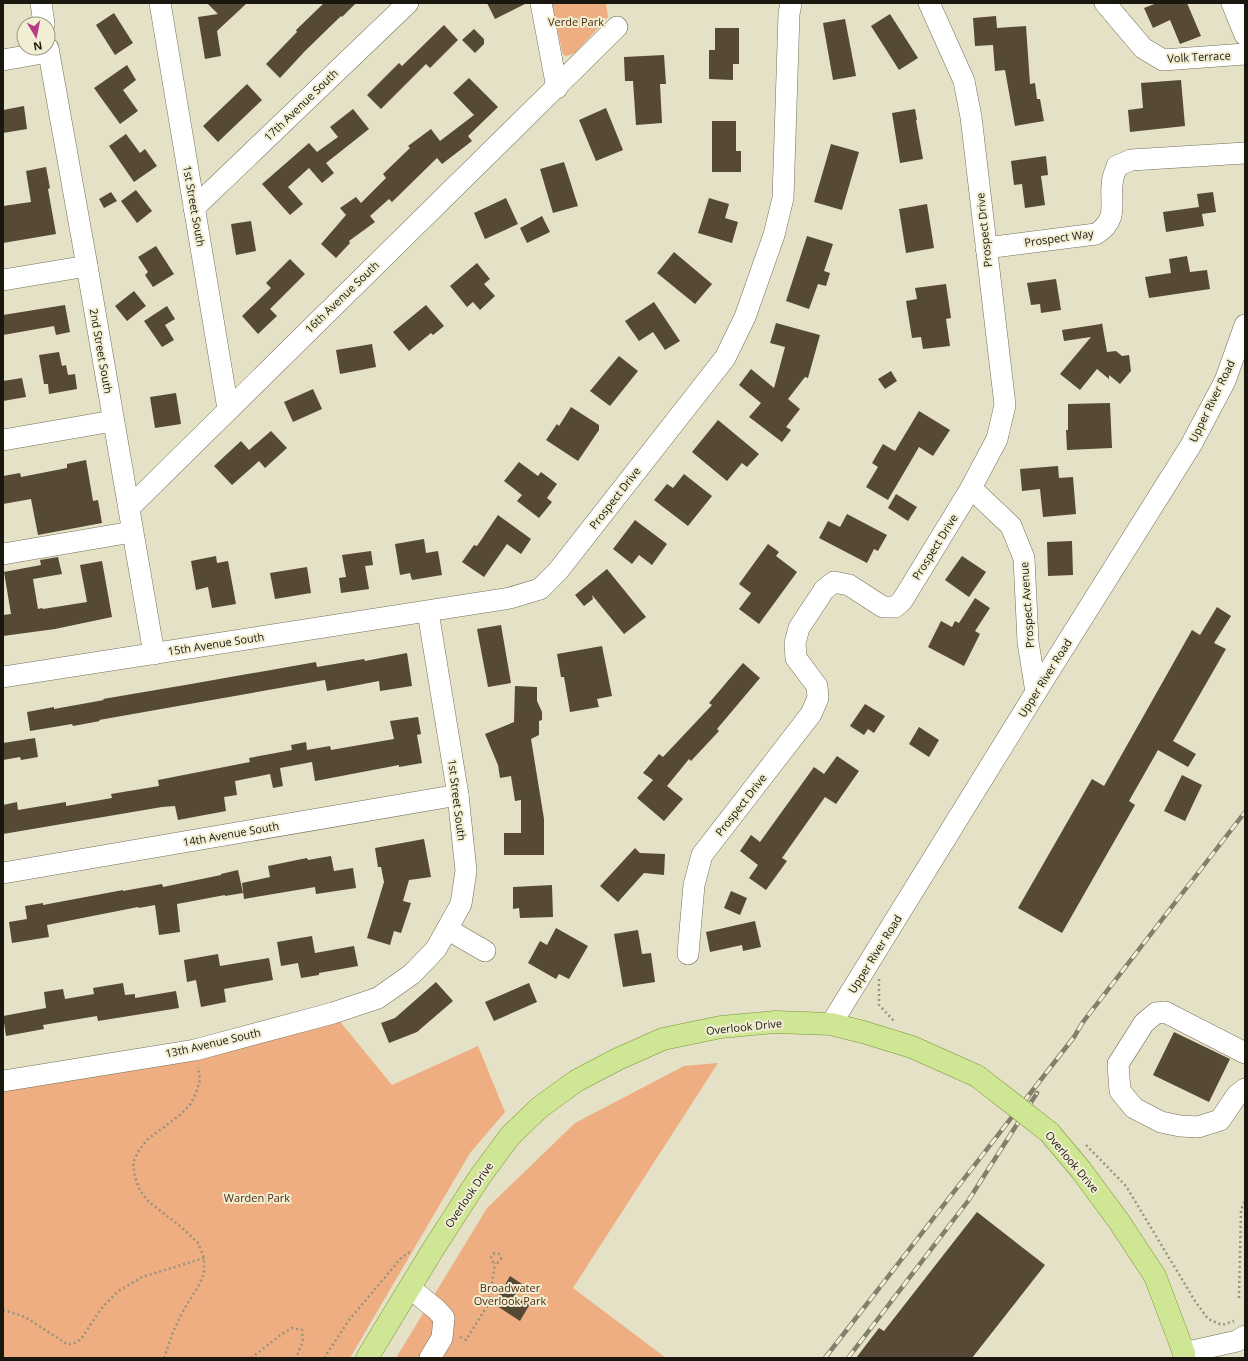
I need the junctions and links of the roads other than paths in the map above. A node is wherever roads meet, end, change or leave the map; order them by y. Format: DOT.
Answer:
graph roads {
  1 [pos="41,3"];
  2 [pos="160,3"];
  3 [pos="408,3"];
  4 [pos="542,3"];
  5 [pos="791,3"];
  6 [pos="929,3"];
  7 [pos="1105,3"];
  8 [pos="1232,3"];
  9 [pos="43,16"];
  10 [pos="617,27"];
  11 [pos="1245,35"];
  12 [pos="1245,54"];
  13 [pos="21,56"];
  14 [pos="49,56"];
  15 [pos="3,60"];
  16 [pos="556,88"];
  17 [pos="1245,153"];
  18 [pos="194,208"];
  19 [pos="986,248"];
  20 [pos="87,266"];
  21 [pos="3,280"];
  22 [pos="1245,325"];
  23 [pos="228,409"];
  24 [pos="113,421"];
  25 [pos="3,440"];
  26 [pos="971,488"];
  27 [pos="129,508"];
  28 [pos="132,532"];
  29 [pos="3,554"];
  30 [pos="428,612"];
  31 [pos="154,654"];
  32 [pos="3,677"];
  33 [pos="1036,692"];
  34 [pos="458,795"];
  35 [pos="3,873"];
  36 [pos="446,929"];
  37 [pos="485,951"];
  38 [pos="688,954"];
  39 [pos="412,974"];
  40 [pos="831,1024"];
  41 [pos="1245,1053"];
  42 [pos="3,1081"];
  43 [pos="1245,1089"];
  44 [pos="410,1288"];
  45 [pos="1243,1328"];
  46 [pos="1184,1356"];
  47 [pos="367,1358"];
  48 [pos="430,1358"];
  1 -- 9 [label="street"];
  2 -- 18 [label="street, 1st Street South"];
  3 -- 18 [label="street, 17th Avenue South"];
  4 -- 16 [label="street"];
  5 -- 30 [label="street, Prospect Drive"];
  6 -- 19 [label="street, Prospect Drive"];
  7 -- 12 [label="street, Volk Terrace"];
  8 -- 11 [label="street"];
  10 -- 16 [label="street, 16th Avenue South"];
  13 -- 15 [label="street"];
  14 -- 20 [label="street, 2nd Street South"];
  16 -- 23 [label="street, 16th Avenue South"];
  17 -- 19 [label="street, Prospect Way"];
  18 -- 23 [label="street, 1st Street South"];
  19 -- 26 [label="street, Prospect Drive"];
  20 -- 21 [label="street"];
  20 -- 24 [label="street, 2nd Street South"];
  22 -- 33 [label="street, Upper River Road"];
  23 -- 27 [label="street, 16th Avenue South"];
  24 -- 25 [label="street"];
  24 -- 27 [label="street, 2nd Street South"];
  26 -- 33 [label="street, Prospect Avenue"];
  26 -- 38 [label="street, Prospect Drive"];
  27 -- 28 [label="street, 2nd Street South"];
  28 -- 29 [label="street"];
  28 -- 31 [label="street, 2nd Street South"];
  30 -- 31 [label="street, 15th Avenue South"];
  30 -- 34 [label="street, 1st Street South"];
  31 -- 32 [label="street, 15th Avenue South"];
  33 -- 40 [label="street, Upper River Road"];
  34 -- 35 [label="street, 14th Avenue South"];
  34 -- 36 [label="street, 1st Street South"];
  36 -- 37 [label="street"];
  36 -- 39 [label="street, 1st Street South"];
  39 -- 42 [label="street, 13th Avenue South"];
  40 -- 44 [label="main road, Overlook Drive"];
  40 -- 46 [label="main road, Overlook Drive, bridge"];
  41 -- 43 [label="street"];
  44 -- 47 [label="main road, Overlook Drive"];
  44 -- 48 [label="street"];
  45 -- 46 [label="street"];
}
